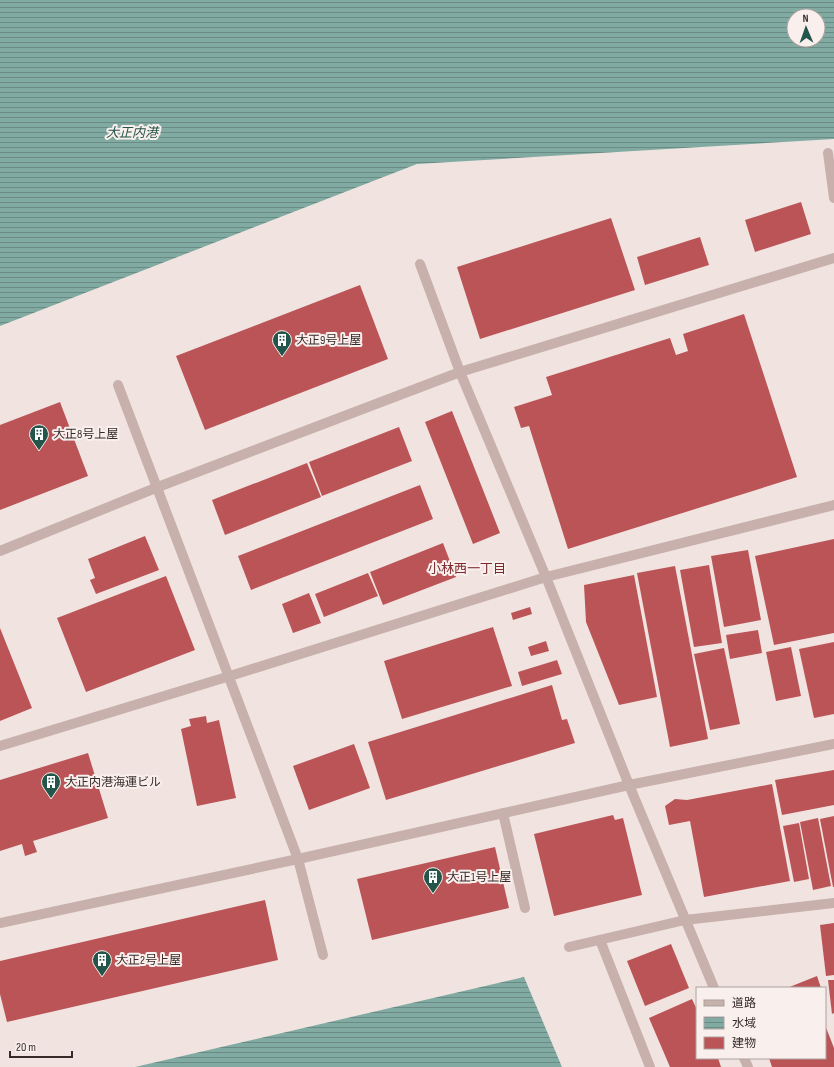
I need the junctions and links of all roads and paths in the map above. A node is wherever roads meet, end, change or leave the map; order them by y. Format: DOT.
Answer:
graph roads {
  1 [pos="828,153"];
  2 [pos="834,198"];
  3 [pos="834,258"];
  4 [pos="420,264"];
  5 [pos="460,372"];
  6 [pos="118,385"];
  7 [pos="158,487"];
  8 [pos="834,505"];
  9 [pos="0,551"];
  10 [pos="546,577"];
  11 [pos="230,676"];
  12 [pos="834,744"];
  13 [pos="0,746"];
  14 [pos="629,785"];
  15 [pos="503,813"];
  16 [pos="298,859"];
  17 [pos="834,903"];
  18 [pos="525,908"];
  19 [pos="685,920"];
  20 [pos="0,923"];
  21 [pos="600,940"];
  22 [pos="569,947"];
  23 [pos="323,955"];
  24 [pos="714,987"];
  25 [pos="650,1067"];
  1 -- 2 [label="street"];
  3 -- 5 [label="street"];
  4 -- 5 [label="street"];
  5 -- 7 [label="street"];
  5 -- 10 [label="street"];
  6 -- 7 [label="street"];
  7 -- 9 [label="street"];
  7 -- 11 [label="street"];
  8 -- 10 [label="street"];
  10 -- 11 [label="street"];
  10 -- 14 [label="street"];
  11 -- 13 [label="street"];
  11 -- 16 [label="street"];
  12 -- 14 [label="street"];
  14 -- 15 [label="street"];
  14 -- 19 [label="street"];
  15 -- 16 [label="street"];
  15 -- 18 [label="street"];
  16 -- 20 [label="street"];
  16 -- 23 [label="street"];
  17 -- 19 [label="street"];
  19 -- 21 [label="street"];
  19 -- 24 [label="street"];
  21 -- 22 [label="street"];
  21 -- 25 [label="street"];
}
